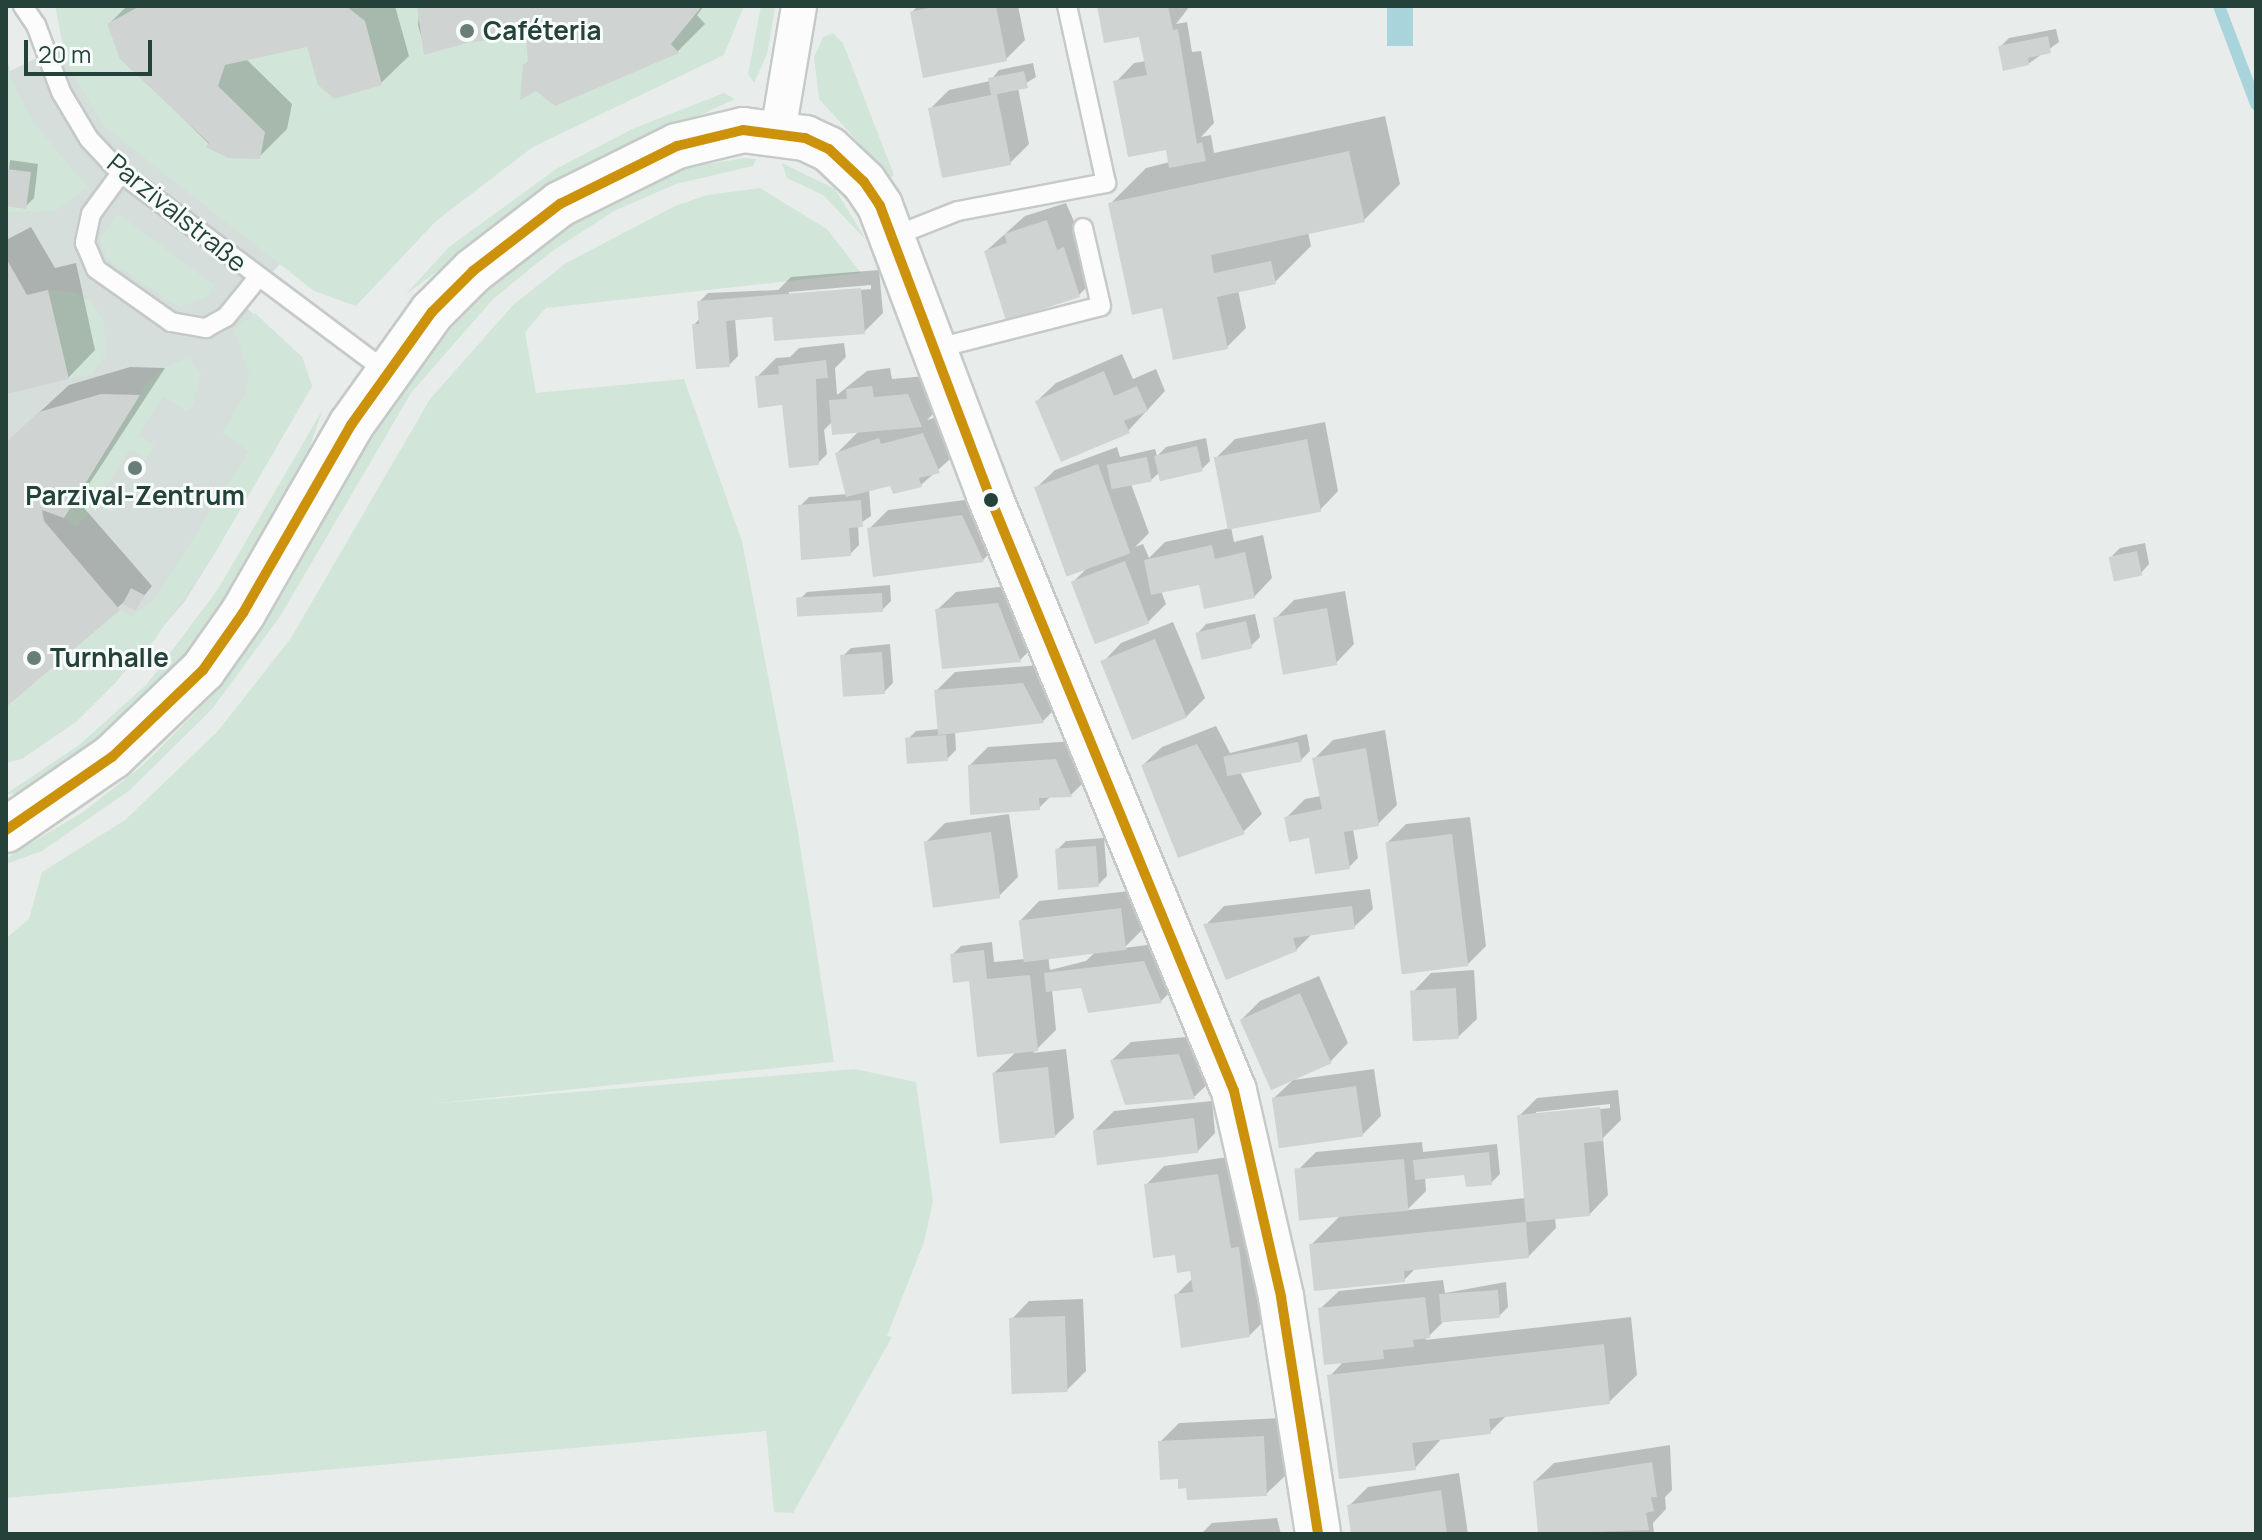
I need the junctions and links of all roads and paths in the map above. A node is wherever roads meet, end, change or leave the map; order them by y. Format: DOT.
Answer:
graph roads {
  1 [pos="23,6"];
  2 [pos="799,6"];
  3 [pos="1067,6"];
  4 [pos="778,132"];
  5 [pos="121,173"];
  6 [pos="1083,228"];
  7 [pos="892,237"];
  8 [pos="257,279"];
  9 [pos="934,349"];
  10 [pos="387,372"];
  11 [pos="6,830"];
  12 [pos="1318,1534"];
  1 -- 5 [label="lane, Parzivalstraße"];
  2 -- 4 [label="street"];
  3 -- 7 [label="lane"];
  4 -- 7 [label="main road"];
  4 -- 10 [label="main road"];
  5 -- 8 [label="lane, Parzivalstraße"];
  5 -- 8 [label="lane"];
  6 -- 9 [label="lane"];
  7 -- 9 [label="main road"];
  8 -- 10 [label="lane, Parzivalstraße"];
  9 -- 12 [label="main road"];
  10 -- 11 [label="main road"];
}
